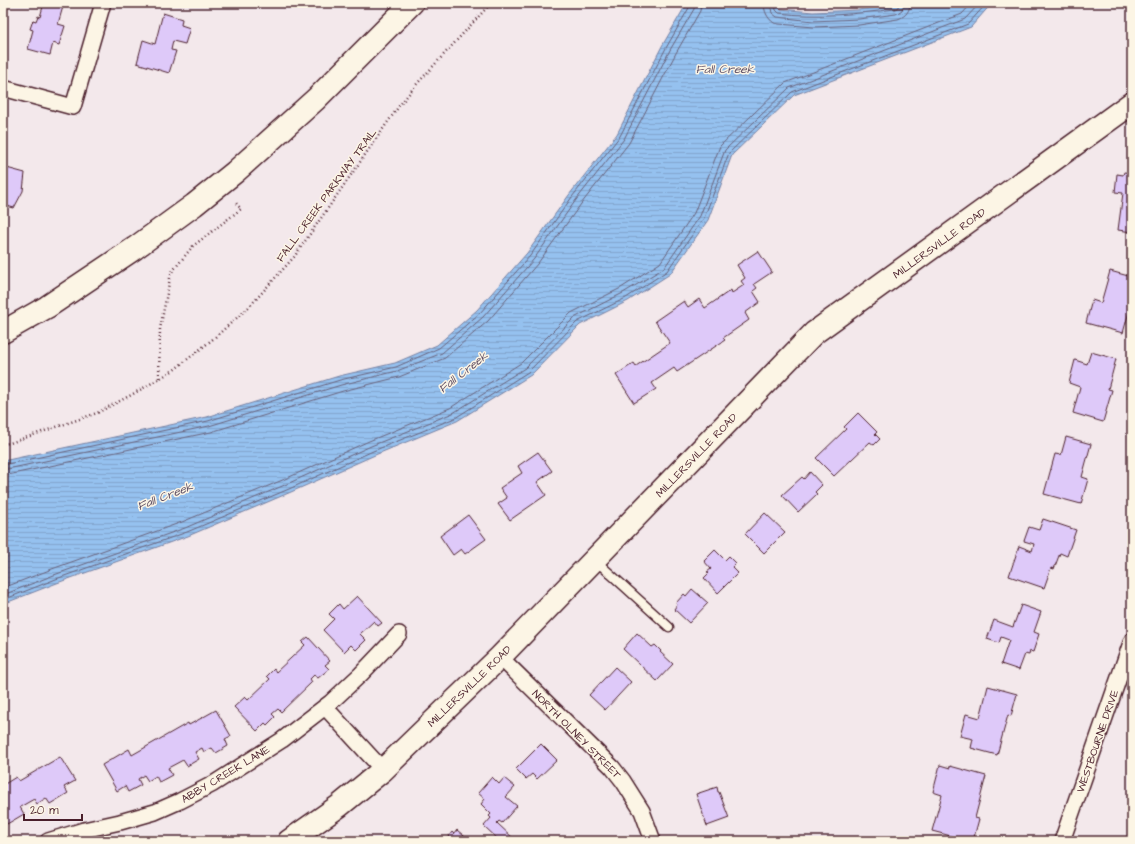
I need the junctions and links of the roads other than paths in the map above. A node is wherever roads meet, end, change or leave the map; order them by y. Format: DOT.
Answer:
graph roads {
  1 [pos="103,3"];
  2 [pos="412,3"];
  3 [pos="3,88"];
  4 [pos="1132,103"];
  5 [pos="3,332"];
  6 [pos="594,560"];
  7 [pos="669,627"];
  8 [pos="399,634"];
  9 [pos="1132,640"];
  10 [pos="500,657"];
  11 [pos="324,707"];
  12 [pos="383,770"];
  13 [pos="48,841"];
  14 [pos="289,841"];
  15 [pos="653,841"];
  16 [pos="1062,841"];
  1 -- 3 [label="street"];
  2 -- 5 [label="street"];
  4 -- 6 [label="street, MILLERSVILLE ROAD"];
  6 -- 7 [label="lane"];
  6 -- 10 [label="street, MILLERSVILLE ROAD"];
  8 -- 11 [label="street, ABBY CREEK LANE"];
  9 -- 16 [label="street, WESTBOURNE DRIVE"];
  10 -- 12 [label="street, MILLERSVILLE ROAD"];
  10 -- 15 [label="street, NORTH OLNEY STREET"];
  11 -- 12 [label="street"];
  11 -- 13 [label="street, ABBY CREEK LANE"];
  12 -- 14 [label="street, MILLERSVILLE ROAD"];
}
